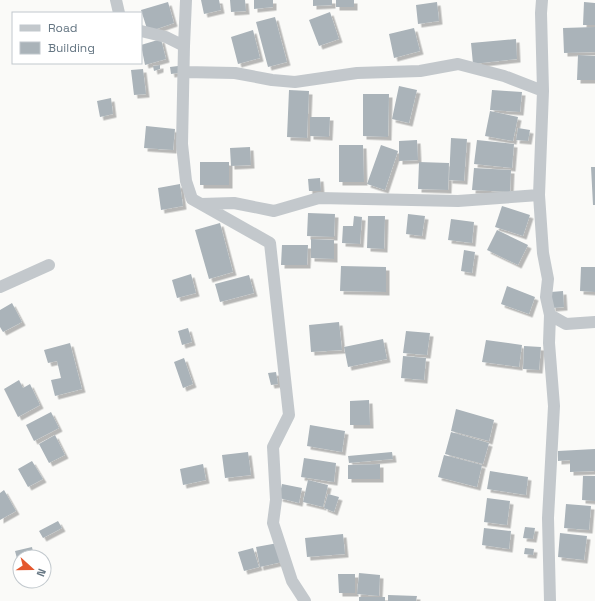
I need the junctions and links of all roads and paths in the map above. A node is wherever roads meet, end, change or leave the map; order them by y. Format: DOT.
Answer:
graph roads {
  1 [pos="116,0"];
  2 [pos="186,0"];
  3 [pos="542,0"];
  4 [pos="119,12"];
  5 [pos="142,31"];
  6 [pos="184,46"];
  7 [pos="184,72"];
  8 [pos="543,91"];
  9 [pos="539,195"];
  10 [pos="200,204"];
  11 [pos="49,265"];
  12 [pos="0,287"];
  13 [pos="550,315"];
  14 [pos="595,322"];
  15 [pos="566,324"];
  16 [pos="549,343"];
  17 [pos="305,601"];
  18 [pos="550,601"];
  1 -- 4 [label="street"];
  2 -- 6 [label="street"];
  3 -- 8 [label="street"];
  5 -- 6 [label="street"];
  6 -- 7 [label="street"];
  7 -- 8 [label="street"];
  7 -- 10 [label="street"];
  8 -- 9 [label="street"];
  9 -- 10 [label="street"];
  9 -- 13 [label="street"];
  10 -- 17 [label="street"];
  11 -- 12 [label="street"];
  13 -- 15 [label="street"];
  13 -- 16 [label="street"];
  14 -- 15 [label="street"];
  15 -- 16 [label="street"];
  16 -- 18 [label="street"];
}
